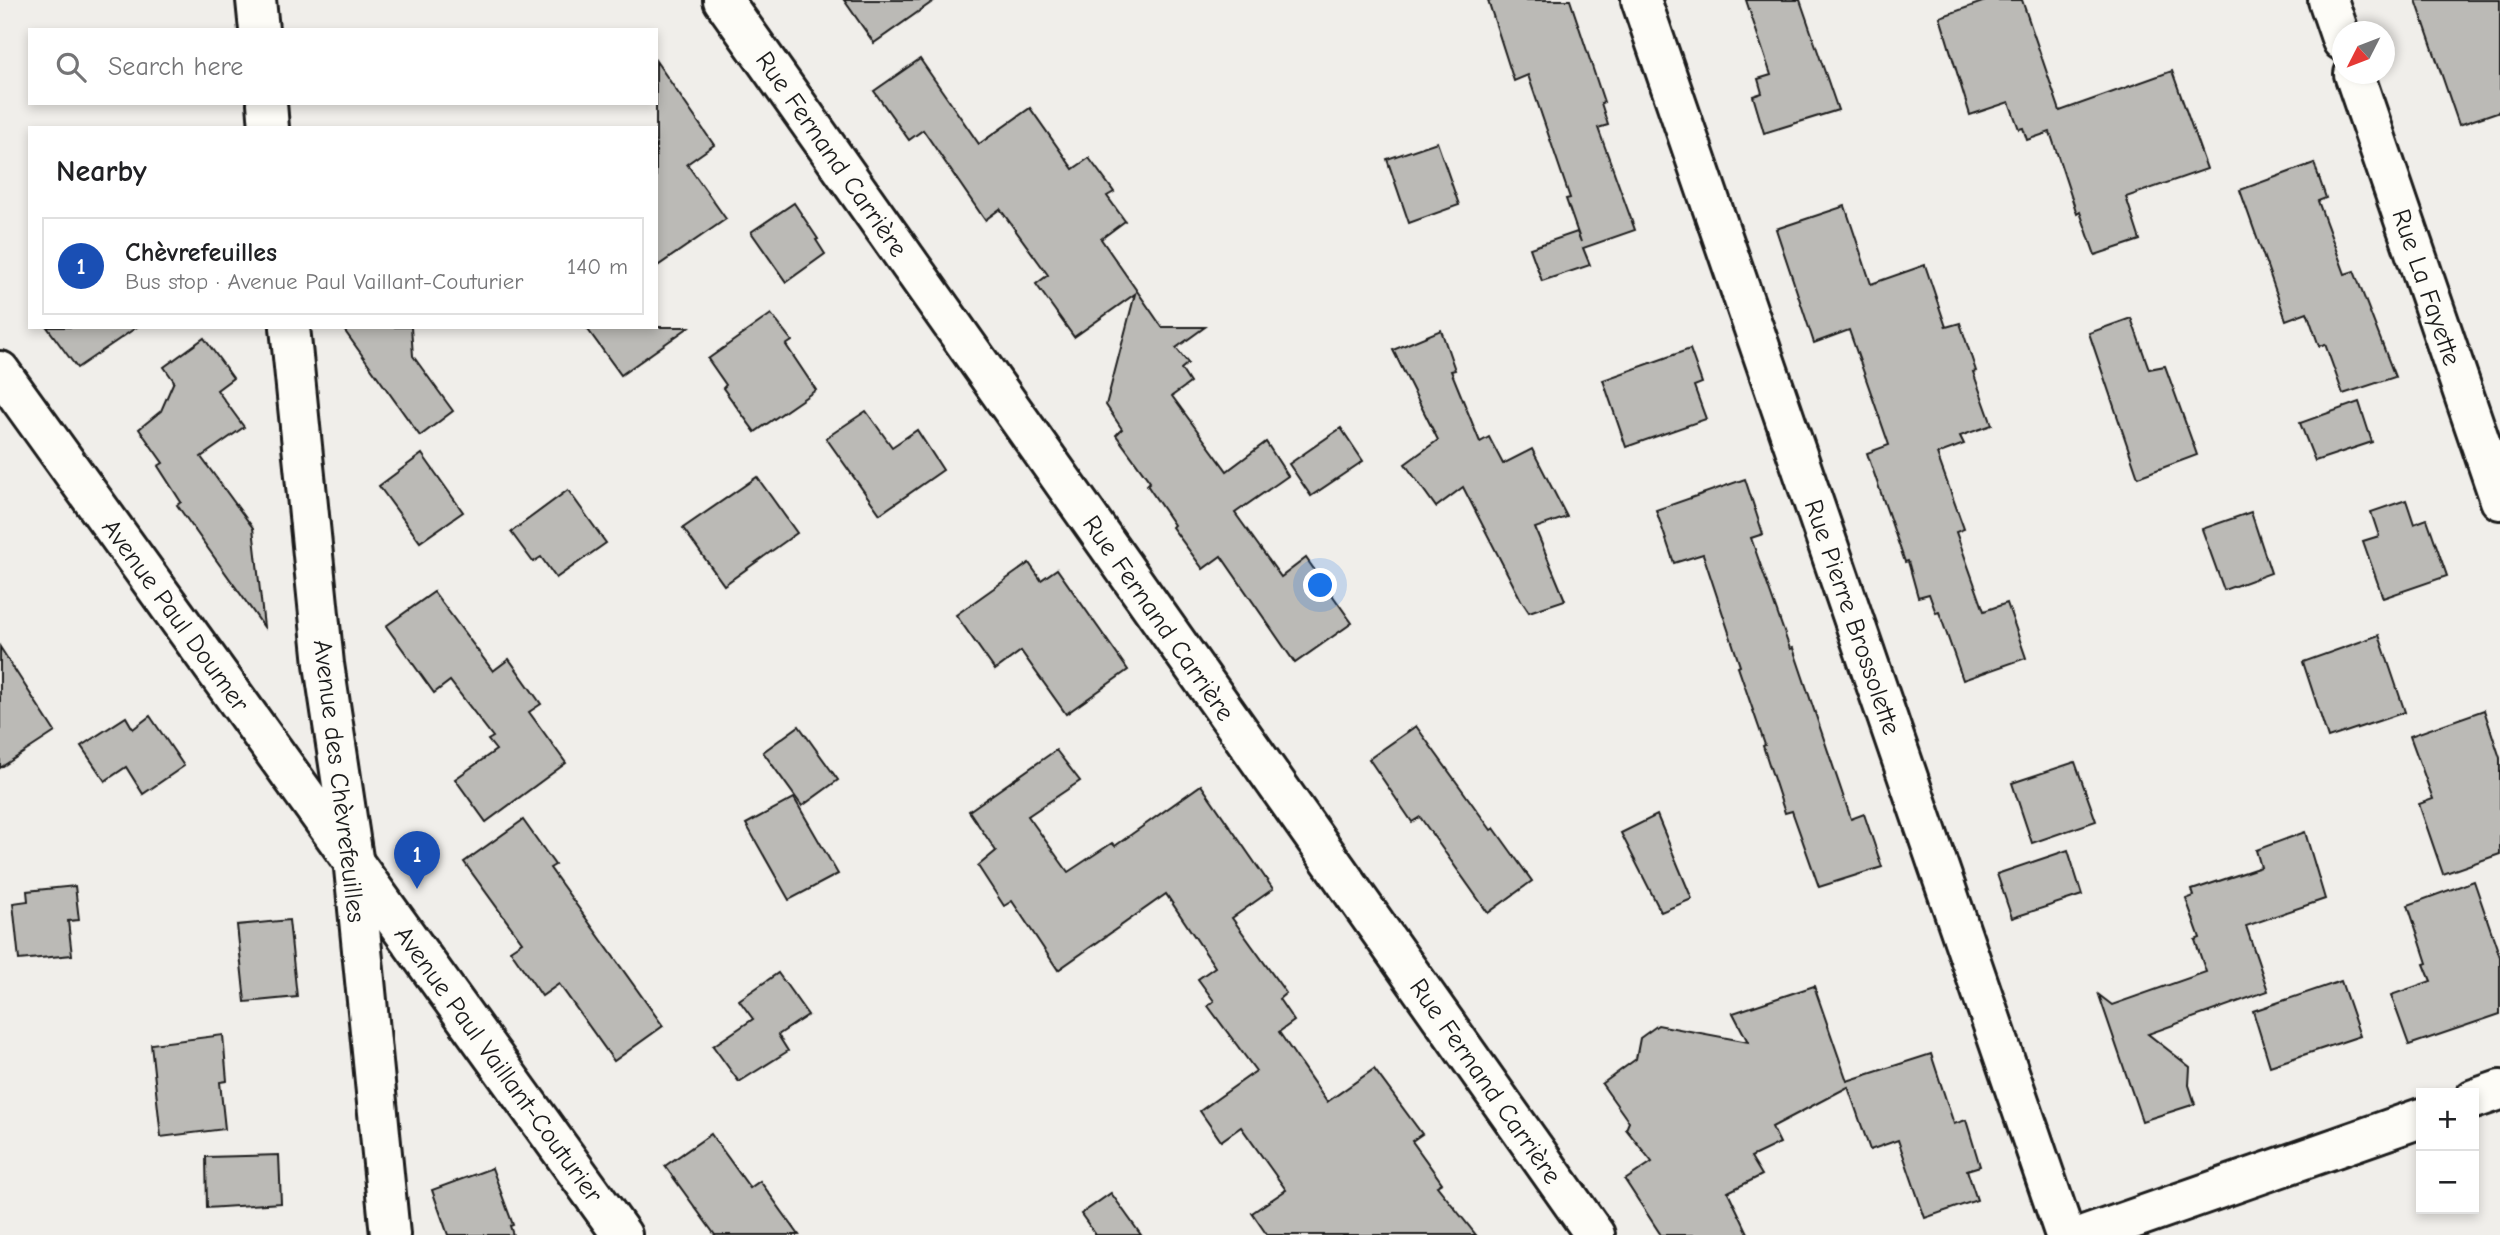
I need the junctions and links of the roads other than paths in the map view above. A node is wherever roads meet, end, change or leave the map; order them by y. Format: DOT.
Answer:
graph roads {
  1 [pos="256,0"];
  2 [pos="723,0"];
  3 [pos="1641,0"];
  4 [pos="2328,0"];
  5 [pos="2336,21"];
  6 [pos="259,28"];
  7 [pos="2357,84"];
  8 [pos="267,105"];
  9 [pos="269,126"];
  10 [pos="290,329"];
  11 [pos="0,371"];
  12 [pos="2500,500"];
  13 [pos="353,858"];
  14 [pos="2500,1090"];
  15 [pos="2479,1098"];
  16 [pos="2416,1120"];
  17 [pos="390,1235"];
  18 [pos="622,1235"];
  19 [pos="1595,1235"];
  20 [pos="2065,1235"];
  21 [pos="2087,1235"];
  1 -- 6 [label="street"];
  2 -- 19 [label="street, Rue Fernand Carrière"];
  3 -- 20 [label="street, Rue Pierre Brossolette"];
  4 -- 5 [label="street"];
  7 -- 12 [label="street, Rue La Fayette"];
  8 -- 9 [label="street"];
  10 -- 13 [label="street, Avenue des Chèvrefeuilles"];
  11 -- 13 [label="street, Avenue Paul Doumer"];
  13 -- 17 [label="street, Avenue des Chèvrefeuilles"];
  13 -- 18 [label="street, Avenue Paul Vaillant-Couturier"];
  14 -- 15 [label="street"];
  16 -- 21 [label="street"];
}
